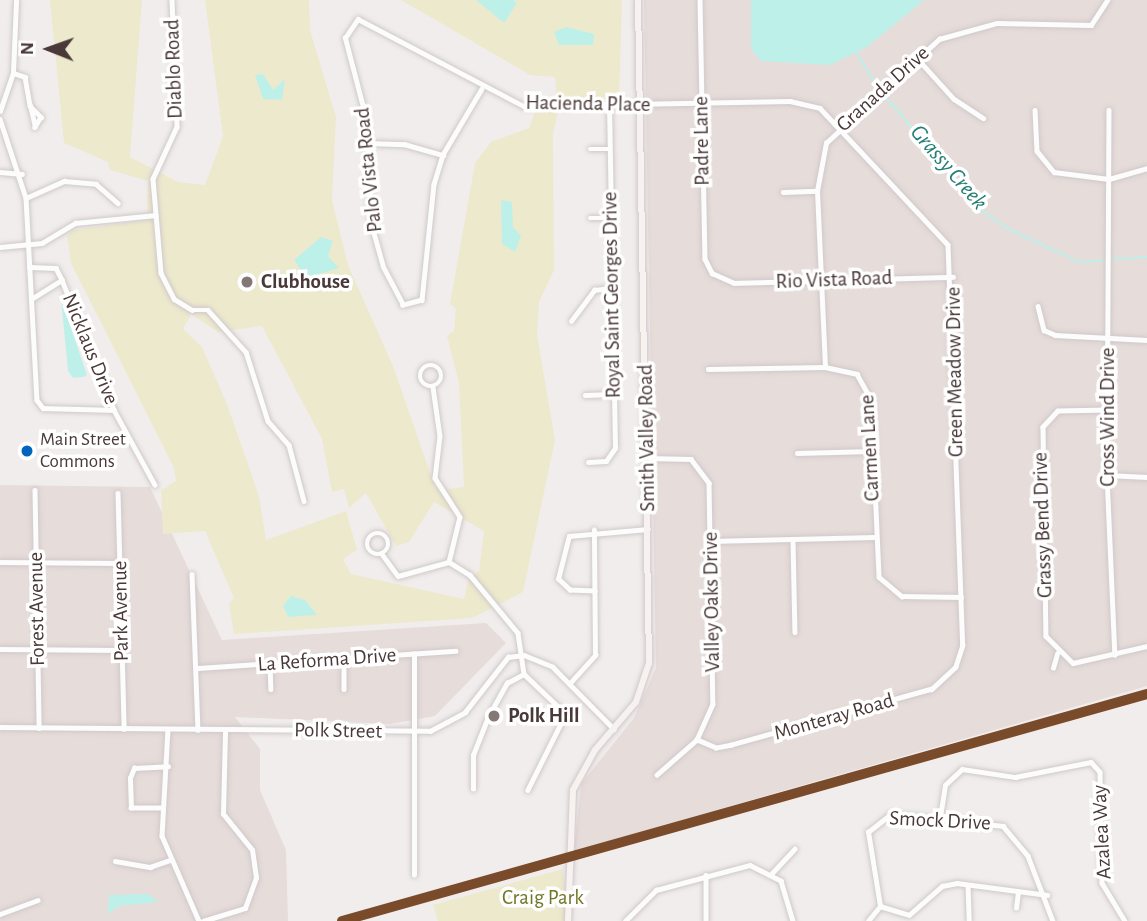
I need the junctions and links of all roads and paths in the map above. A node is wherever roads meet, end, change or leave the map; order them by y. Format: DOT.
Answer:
graph roads {
  1 [pos="172,0"];
  2 [pos="638,0"];
  3 [pos="700,0"];
  4 [pos="1107,0"];
  5 [pos="16,1"];
  6 [pos="351,23"];
  7 [pos="917,58"];
  8 [pos="13,73"];
  9 [pos="482,89"];
  10 [pos="702,105"];
  11 [pos="30,106"];
  12 [pos="640,106"];
  13 [pos="609,107"];
  14 [pos="1035,110"];
  15 [pos="1110,110"];
  16 [pos="0,111"];
  17 [pos="983,118"];
  18 [pos="0,119"];
  19 [pos="841,124"];
  20 [pos="367,143"];
  21 [pos="590,149"];
  22 [pos="609,149"];
  23 [pos="443,155"];
  24 [pos="1147,168"];
  25 [pos="0,172"];
  26 [pos="22,174"];
  27 [pos="1109,179"];
  28 [pos="817,191"];
  29 [pos="783,192"];
  30 [pos="26,198"];
  31 [pos="118,203"];
  32 [pos="156,215"];
  33 [pos="590,218"];
  34 [pos="611,218"];
  35 [pos="28,246"];
  36 [pos="0,247"];
  37 [pos="29,267"];
  38 [pos="953,277"];
  39 [pos="718,278"];
  40 [pos="62,280"];
  41 [pos="822,280"];
  42 [pos="611,288"];
  43 [pos="33,298"];
  44 [pos="1038,306"];
  45 [pos="570,321"];
  46 [pos="1108,337"];
  47 [pos="1147,340"];
  48 [pos="825,367"];
  49 [pos="708,369"];
  50 [pos="433,387"];
  51 [pos="613,394"];
  52 [pos="584,395"];
  53 [pos="114,410"];
  54 [pos="1108,410"];
  55 [pos="872,451"];
  56 [pos="797,453"];
  57 [pos="648,458"];
  58 [pos="588,462"];
  59 [pos="1107,475"];
  60 [pos="1147,477"];
  61 [pos="155,485"];
  62 [pos="35,490"];
  63 [pos="118,493"];
  64 [pos="304,501"];
  65 [pos="649,529"];
  66 [pos="594,530"];
  67 [pos="874,537"];
  68 [pos="793,540"];
  69 [pos="710,541"];
  70 [pos="382,554"];
  71 [pos="0,562"];
  72 [pos="449,562"];
  73 [pos="35,563"];
  74 [pos="120,563"];
  75 [pos="192,574"];
  76 [pos="595,591"];
  77 [pos="961,597"];
  78 [pos="795,632"];
  79 [pos="1147,646"];
  80 [pos="0,649"];
  81 [pos="121,649"];
  82 [pos="38,650"];
  83 [pos="455,652"];
  84 [pos="414,654"];
  85 [pos="1057,654"];
  86 [pos="524,655"];
  87 [pos="1115,655"];
  88 [pos="344,659"];
  89 [pos="959,660"];
  90 [pos="270,664"];
  91 [pos="198,668"];
  92 [pos="1053,668"];
  93 [pos="524,674"];
  94 [pos="570,683"];
  95 [pos="271,689"];
  96 [pos="344,689"];
  97 [pos="0,727"];
  98 [pos="39,728"];
  99 [pos="124,729"];
  100 [pos="168,729"];
  101 [pos="614,729"];
  102 [pos="198,730"];
  103 [pos="225,730"];
  104 [pos="414,732"];
  105 [pos="697,740"];
  106 [pos="168,766"];
  107 [pos="657,775"];
  108 [pos="473,789"];
  109 [pos="528,790"];
  110 [pos="161,808"];
  111 [pos="940,817"];
  112 [pos="793,849"];
  113 [pos="170,860"];
  114 [pos="116,861"];
  115 [pos="772,873"];
  116 [pos="414,875"];
  117 [pos="706,875"];
  118 [pos="968,885"];
  119 [pos="1018,892"];
  120 [pos="1047,895"];
  121 [pos="38,900"];
  122 [pos="880,906"];
  123 [pos="1016,908"];
  124 [pos="0,914"];
  125 [pos="904,919"];
  126 [pos="969,920"];
  127 [pos="201,921"];
  128 [pos="568,921"];
  129 [pos="625,921"];
  130 [pos="706,921"];
  131 [pos="793,921"];
  132 [pos="868,921"];
  133 [pos="1053,921"];
  134 [pos="1125,921"];
  1 -- 32 [label="street, Diablo Road"];
  2 -- 12 [label="main road, Smith Valley Road"];
  3 -- 10 [label="street, Padre Lane"];
  4 -- 7 [label="street, Granada Drive"];
  5 -- 8 [label="street"];
  6 -- 9 [label="street, Hacienda Place"];
  6 -- 20 [label="street, Palo Vista Road"];
  7 -- 17 [label="street"];
  7 -- 19 [label="street, Granada Drive"];
  8 -- 11 [label="street"];
  8 -- 16 [label="street"];
  9 -- 13 [label="street, Hacienda Place"];
  9 -- 23 [label="street"];
  10 -- 12 [label="street, Hacienda Place"];
  10 -- 19 [label="street, Hacienda Place"];
  10 -- 39 [label="street, Padre Lane"];
  12 -- 13 [label="street, Hacienda Place"];
  12 -- 57 [label="main road, Smith Valley Road"];
  13 -- 22 [label="street, Royal Saint Georges Drive"];
  14 -- 27 [label="street"];
  15 -- 27 [label="street, Cross Wind Drive"];
  18 -- 26 [label="street"];
  19 -- 28 [label="street, Granada Drive"];
  19 -- 38 [label="street, Green Meadow Drive"];
  20 -- 23 [label="street"];
  20 -- 23 [label="street, Palo Vista Road"];
  21 -- 22 [label="street"];
  22 -- 34 [label="street, Royal Saint Georges Drive"];
  24 -- 27 [label="street"];
  25 -- 26 [label="street"];
  26 -- 30 [label="street"];
  27 -- 46 [label="street, Cross Wind Drive"];
  28 -- 29 [label="street"];
  28 -- 41 [label="street, Granada Drive"];
  30 -- 31 [label="street"];
  30 -- 35 [label="street"];
  32 -- 35 [label="street"];
  32 -- 64 [label="street, Diablo Road"];
  33 -- 34 [label="street"];
  34 -- 42 [label="street, Royal Saint Georges Drive"];
  35 -- 36 [label="street"];
  35 -- 37 [label="street"];
  37 -- 40 [label="street"];
  37 -- 43 [label="street"];
  38 -- 41 [label="street, Rio Vista Road"];
  38 -- 77 [label="street, Green Meadow Drive"];
  39 -- 41 [label="street, Rio Vista Road"];
  40 -- 43 [label="street, Nicklaus Drive"];
  40 -- 53 [label="street, Nicklaus Drive"];
  41 -- 48 [label="street, Granada Drive"];
  42 -- 45 [label="street"];
  42 -- 51 [label="street, Royal Saint Georges Drive"];
  43 -- 53 [label="street"];
  44 -- 46 [label="street"];
  46 -- 47 [label="street"];
  46 -- 54 [label="street, Cross Wind Drive"];
  48 -- 49 [label="street, Carmen Lane"];
  48 -- 55 [label="street, Carmen Lane"];
  50 -- 50 [label="street"];
  50 -- 72 [label="street"];
  51 -- 52 [label="street"];
  51 -- 58 [label="street, Royal Saint Georges Drive"];
  53 -- 61 [label="street, Nicklaus Drive"];
  54 -- 59 [label="street, Cross Wind Drive"];
  54 -- 85 [label="street, Grassy Bend Drive"];
  55 -- 56 [label="street"];
  55 -- 67 [label="street, Carmen Lane"];
  57 -- 65 [label="main road, Smith Valley Road"];
  57 -- 69 [label="street, Valley Oaks Drive"];
  59 -- 60 [label="street"];
  59 -- 87 [label="street, Cross Wind Drive"];
  62 -- 73 [label="street, Forest Avenue"];
  63 -- 74 [label="street, Park Avenue"];
  65 -- 66 [label="street"];
  65 -- 101 [label="main road, Smith Valley Road"];
  66 -- 76 [label="street"];
  66 -- 76 [label="street"];
  67 -- 68 [label="street"];
  67 -- 77 [label="street, Carmen Lane"];
  68 -- 69 [label="street"];
  68 -- 78 [label="street"];
  69 -- 105 [label="street, Valley Oaks Drive"];
  70 -- 70 [label="street"];
  70 -- 72 [label="street"];
  71 -- 73 [label="street"];
  72 -- 86 [label="street"];
  73 -- 74 [label="street"];
  73 -- 82 [label="street, Forest Avenue"];
  74 -- 81 [label="street, Park Avenue"];
  75 -- 91 [label="street"];
  76 -- 94 [label="street"];
  77 -- 89 [label="street, Green Meadow Drive"];
  79 -- 87 [label="street"];
  80 -- 82 [label="street"];
  81 -- 82 [label="street"];
  81 -- 99 [label="street, Park Avenue"];
  82 -- 98 [label="street, Forest Avenue"];
  83 -- 84 [label="street, La Reforma Drive"];
  84 -- 88 [label="street, La Reforma Drive"];
  84 -- 104 [label="street"];
  85 -- 87 [label="street"];
  85 -- 92 [label="street"];
  86 -- 93 [label="street"];
  86 -- 94 [label="street"];
  86 -- 104 [label="street, Polk Street"];
  88 -- 90 [label="street, La Reforma Drive"];
  88 -- 96 [label="street"];
  89 -- 105 [label="street, Monteray Road"];
  90 -- 91 [label="street, La Reforma Drive"];
  90 -- 95 [label="street"];
  91 -- 102 [label="street"];
  93 -- 108 [label="street"];
  93 -- 109 [label="street"];
  94 -- 101 [label="street"];
  97 -- 98 [label="street, Polk Street"];
  98 -- 99 [label="street, Polk Street"];
  99 -- 100 [label="street, Polk Street"];
  100 -- 102 [label="street, Polk Street"];
  100 -- 106 [label="street"];
  101 -- 128 [label="main road, Smith Valley Road"];
  102 -- 103 [label="street, Polk Street"];
  103 -- 104 [label="street, Polk Street"];
  103 -- 127 [label="street"];
  104 -- 116 [label="street"];
  105 -- 107 [label="street, Valley Oaks Drive"];
  106 -- 110 [label="street"];
  106 -- 110 [label="street"];
  110 -- 113 [label="street"];
  111 -- 120 [label="street, Smock Drive"];
  111 -- 122 [label="street, Smock Drive"];
  111 -- 134 [label="street, Azalea Way"];
  112 -- 115 [label="street"];
  113 -- 114 [label="street"];
  113 -- 127 [label="street"];
  115 -- 117 [label="street"];
  115 -- 131 [label="street"];
  117 -- 129 [label="street"];
  117 -- 130 [label="street"];
  118 -- 119 [label="street"];
  118 -- 125 [label="street"];
  118 -- 126 [label="street"];
  119 -- 120 [label="street"];
  119 -- 123 [label="street"];
  120 -- 133 [label="street, Smock Drive"];
  121 -- 124 [label="street"];
  122 -- 125 [label="street"];
  122 -- 132 [label="street"];
}
